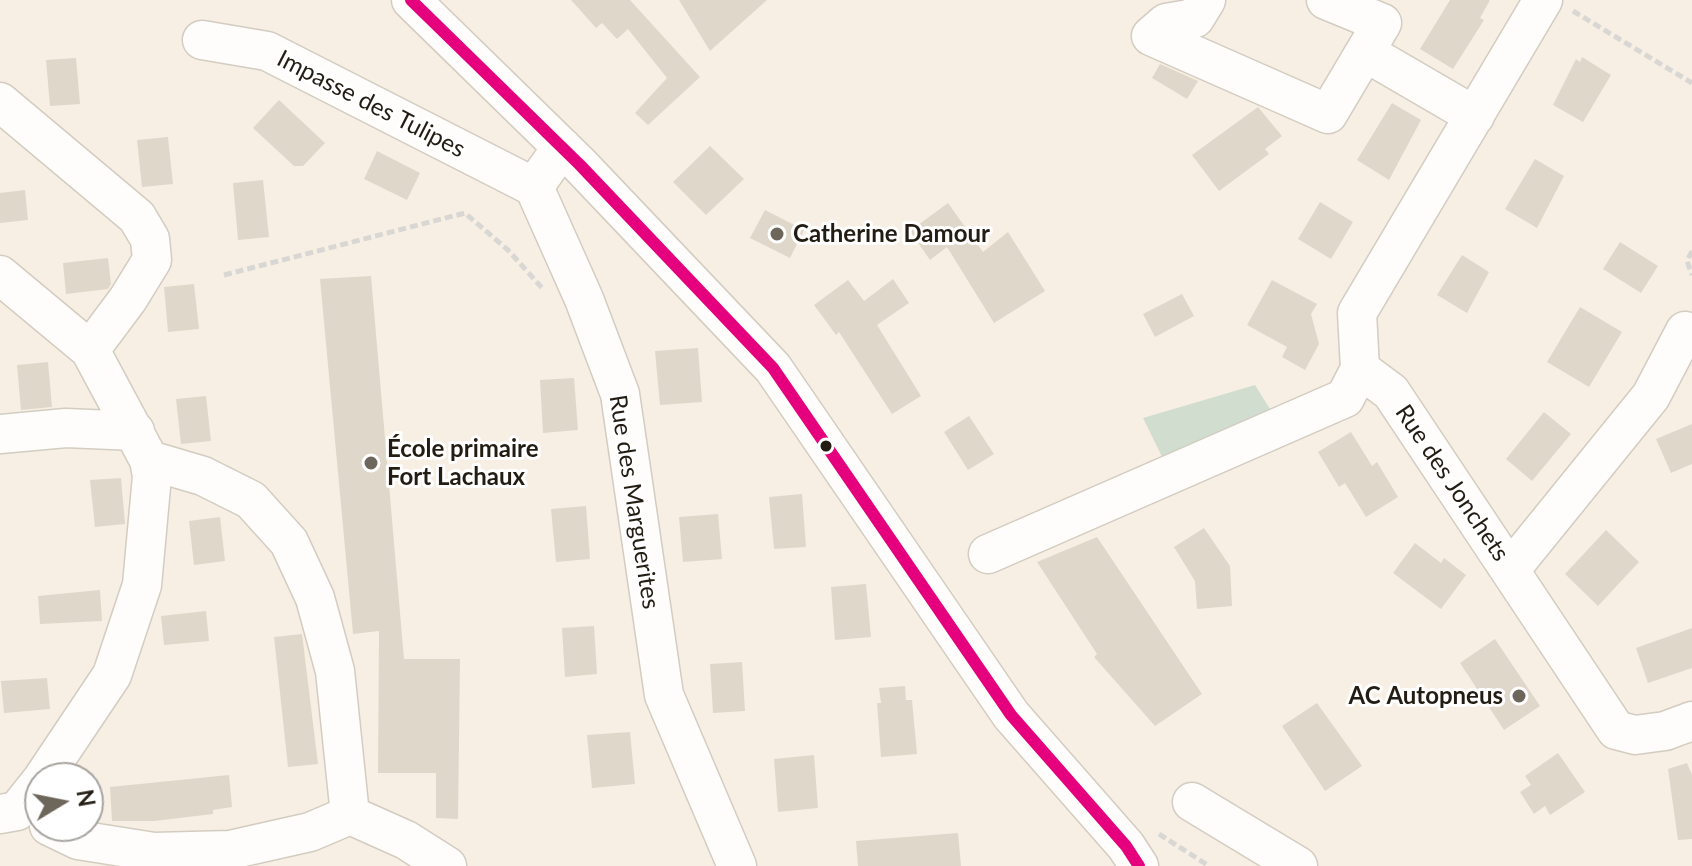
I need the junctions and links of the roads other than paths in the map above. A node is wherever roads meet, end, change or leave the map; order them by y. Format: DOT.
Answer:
graph roads {
  1 [pos="411,0"];
  2 [pos="1206,0"];
  3 [pos="1326,0"];
  4 [pos="1554,3"];
  5 [pos="202,40"];
  6 [pos="1365,52"];
  7 [pos="0,102"];
  8 [pos="1475,116"];
  9 [pos="562,147"];
  10 [pos="534,187"];
  11 [pos="0,275"];
  12 [pos="1685,331"];
  13 [pos="90,350"];
  14 [pos="1360,369"];
  15 [pos="0,434"];
  16 [pos="142,446"];
  17 [pos="988,554"];
  18 [pos="1510,570"];
  19 [pos="1692,721"];
  20 [pos="53,762"];
  21 [pos="1192,802"];
  22 [pos="350,815"];
  23 [pos="91,842"];
  24 [pos="232,858"];
  25 [pos="447,866"];
  26 [pos="737,866"];
  27 [pos="1139,866"];
  28 [pos="1298,866"];
  1 -- 9 [label="street"];
  2 -- 6 [label="street"];
  3 -- 6 [label="street"];
  4 -- 8 [label="street"];
  5 -- 10 [label="street, Impasse des Tulipes"];
  6 -- 8 [label="street"];
  7 -- 13 [label="street"];
  8 -- 14 [label="street"];
  9 -- 10 [label="street"];
  9 -- 27 [label="street"];
  10 -- 26 [label="street, Rue des Marguerites"];
  11 -- 13 [label="street"];
  12 -- 18 [label="street"];
  13 -- 16 [label="street"];
  14 -- 17 [label="street"];
  14 -- 18 [label="street, Rue des Jonchets"];
  15 -- 16 [label="street"];
  16 -- 20 [label="street"];
  16 -- 22 [label="street"];
  18 -- 19 [label="street, Rue des Jonchets"];
  21 -- 28 [label="street"];
  22 -- 24 [label="street"];
  22 -- 25 [label="street"];
  23 -- 24 [label="street"];
}
